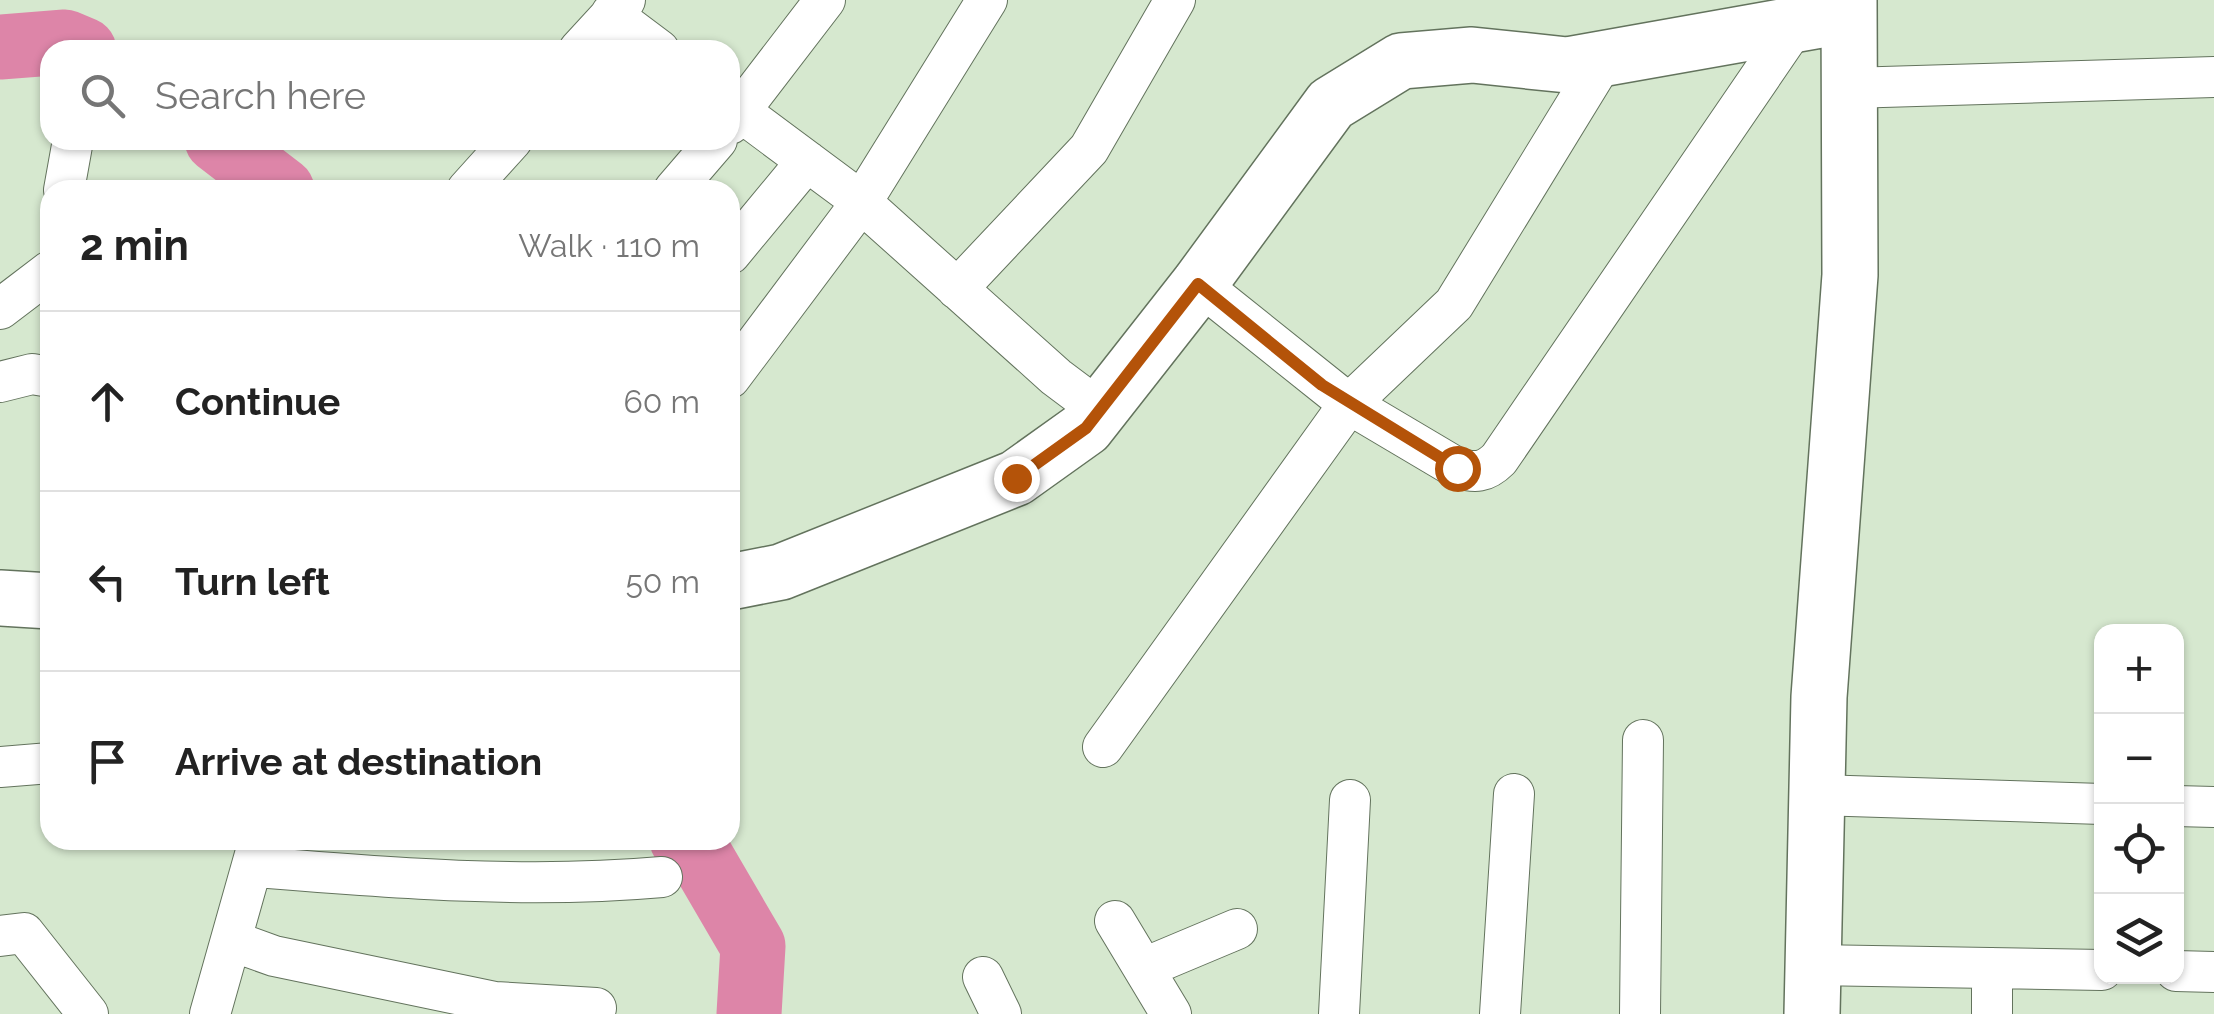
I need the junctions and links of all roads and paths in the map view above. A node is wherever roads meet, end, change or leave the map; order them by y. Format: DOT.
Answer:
graph roads {
  1 [pos="825,0"];
  2 [pos="987,0"];
  3 [pos="1175,0"];
  4 [pos="618,7"];
  5 [pos="1848,7"];
  6 [pos="1794,26"];
  7 [pos="589,40"];
  8 [pos="649,40"];
  9 [pos="1604,59"];
  10 [pos="2214,77"];
  11 [pos="1849,88"];
  12 [pos="740,106"];
  13 [pos="740,126"];
  14 [pos="71,150"];
  15 [pos="503,150"];
  16 [pos="705,150"];
  17 [pos="807,161"];
  18 [pos="66,180"];
  19 [pos="476,180"];
  20 [pos="682,180"];
  21 [pos="861,204"];
  22 [pos="740,242"];
  23 [pos="40,279"];
  24 [pos="1198,284"];
  25 [pos="958,289"];
  26 [pos="0,309"];
  27 [pos="740,365"];
  28 [pos="40,375"];
  29 [pos="0,382"];
  30 [pos="1349,404"];
  31 [pos="1100,410"];
  32 [pos="740,580"];
  33 [pos="0,598"];
  34 [pos="40,600"];
  35 [pos="1643,740"];
  36 [pos="1102,746"];
  37 [pos="40,765"];
  38 [pos="0,767"];
  39 [pos="1514,794"];
  40 [pos="1817,795"];
  41 [pos="1350,800"];
  42 [pos="2094,804"];
  43 [pos="2184,806"];
  44 [pos="2214,807"];
  45 [pos="256,854"];
  46 [pos="662,877"];
  47 [pos="1115,921"];
  48 [pos="1237,929"];
  49 [pos="0,936"];
  50 [pos="232,941"];
  51 [pos="1144,968"];
  52 [pos="1992,968"];
  53 [pos="2094,970"];
  54 [pos="2184,971"];
  55 [pos="2214,972"];
  56 [pos="982,978"];
  57 [pos="1812,990"];
  58 [pos="596,1008"];
  59 [pos="88,1014"];
  60 [pos="210,1014"];
  61 [pos="1002,1014"];
  62 [pos="1170,1014"];
  63 [pos="1339,1014"];
  64 [pos="1500,1014"];
  65 [pos="1640,1014"];
  66 [pos="1992,1014"];
  1 -- 12 [label="street"];
  2 -- 21 [label="street"];
  3 -- 25 [label="street"];
  4 -- 7 [label="street"];
  4 -- 8 [label="street"];
  5 -- 6 [label="street"];
  5 -- 11 [label="street"];
  6 -- 9 [label="street"];
  6 -- 30 [label="street"];
  9 -- 24 [label="street"];
  9 -- 30 [label="street"];
  10 -- 11 [label="street"];
  11 -- 40 [label="street"];
  13 -- 17 [label="street"];
  14 -- 18 [label="street"];
  15 -- 19 [label="street"];
  16 -- 20 [label="street"];
  17 -- 21 [label="street"];
  17 -- 22 [label="street"];
  21 -- 25 [label="street"];
  21 -- 27 [label="street"];
  23 -- 26 [label="street"];
  24 -- 30 [label="street"];
  24 -- 31 [label="street"];
  25 -- 31 [label="street"];
  28 -- 29 [label="street"];
  30 -- 36 [label="street"];
  31 -- 32 [label="street"];
  33 -- 34 [label="street"];
  35 -- 65 [label="street"];
  37 -- 38 [label="street"];
  39 -- 64 [label="street"];
  40 -- 42 [label="street"];
  40 -- 57 [label="street"];
  41 -- 63 [label="street"];
  43 -- 44 [label="street"];
  45 -- 46 [label="street"];
  45 -- 50 [label="street"];
  47 -- 51 [label="street"];
  48 -- 51 [label="street"];
  49 -- 59 [label="street"];
  50 -- 58 [label="street"];
  50 -- 60 [label="street"];
  51 -- 62 [label="street"];
  52 -- 53 [label="street"];
  52 -- 57 [label="street"];
  52 -- 66 [label="street"];
  54 -- 55 [label="street"];
  56 -- 61 [label="street"];
}
